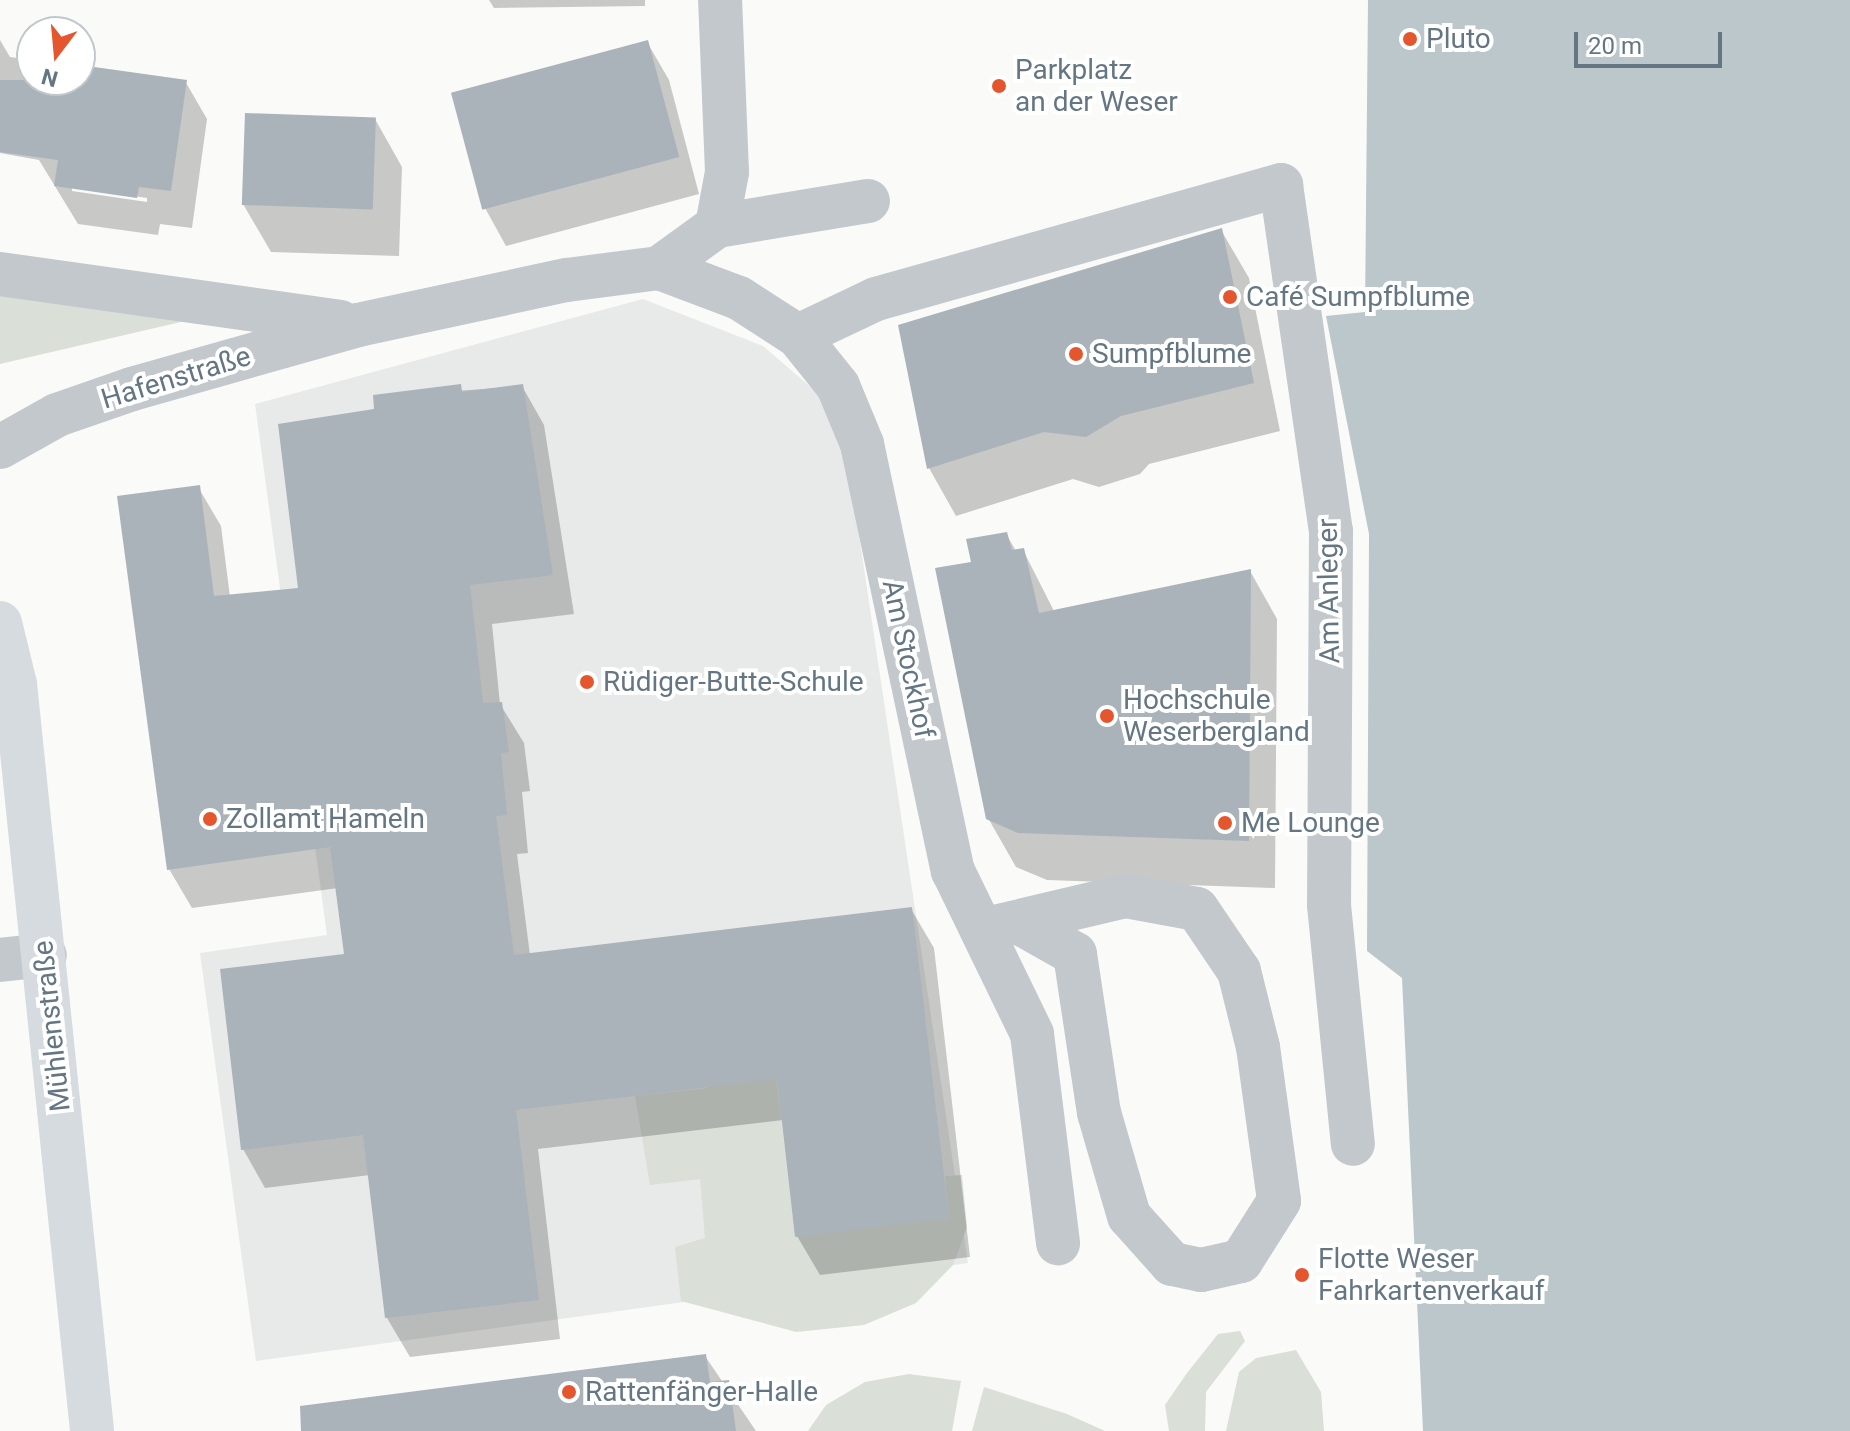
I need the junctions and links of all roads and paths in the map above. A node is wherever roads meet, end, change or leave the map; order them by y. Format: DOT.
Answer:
graph roads {
  1 [pos="720,0"];
  2 [pos="868,201"];
  3 [pos="717,226"];
  4 [pos="659,268"];
  5 [pos="0,274"];
  6 [pos="358,325"];
  7 [pos="798,336"];
  8 [pos="0,447"];
  9 [pos="0,623"];
  10 [pos="1001,926"];
  11 [pos="45,955"];
  12 [pos="0,960"];
  13 [pos="1353,1144"];
  14 [pos="1058,1243"];
  15 [pos="92,1431"];
  1 -- 3 [label="street"];
  2 -- 3 [label="street"];
  3 -- 4 [label="street"];
  4 -- 6 [label="street, Hafenstraße"];
  4 -- 7 [label="street, Am Stockhof"];
  5 -- 6 [label="street, Hafenstraße"];
  6 -- 8 [label="street, Hafenstraße"];
  7 -- 10 [label="street, Am Stockhof"];
  7 -- 13 [label="street, Am Anleger"];
  9 -- 11 [label="main road, Mühlenstraße"];
  10 -- 10 [label="street"];
  10 -- 14 [label="street, Am Stockhof"];
  11 -- 12 [label="street"];
  11 -- 15 [label="main road, Mühlenstraße"];
}
